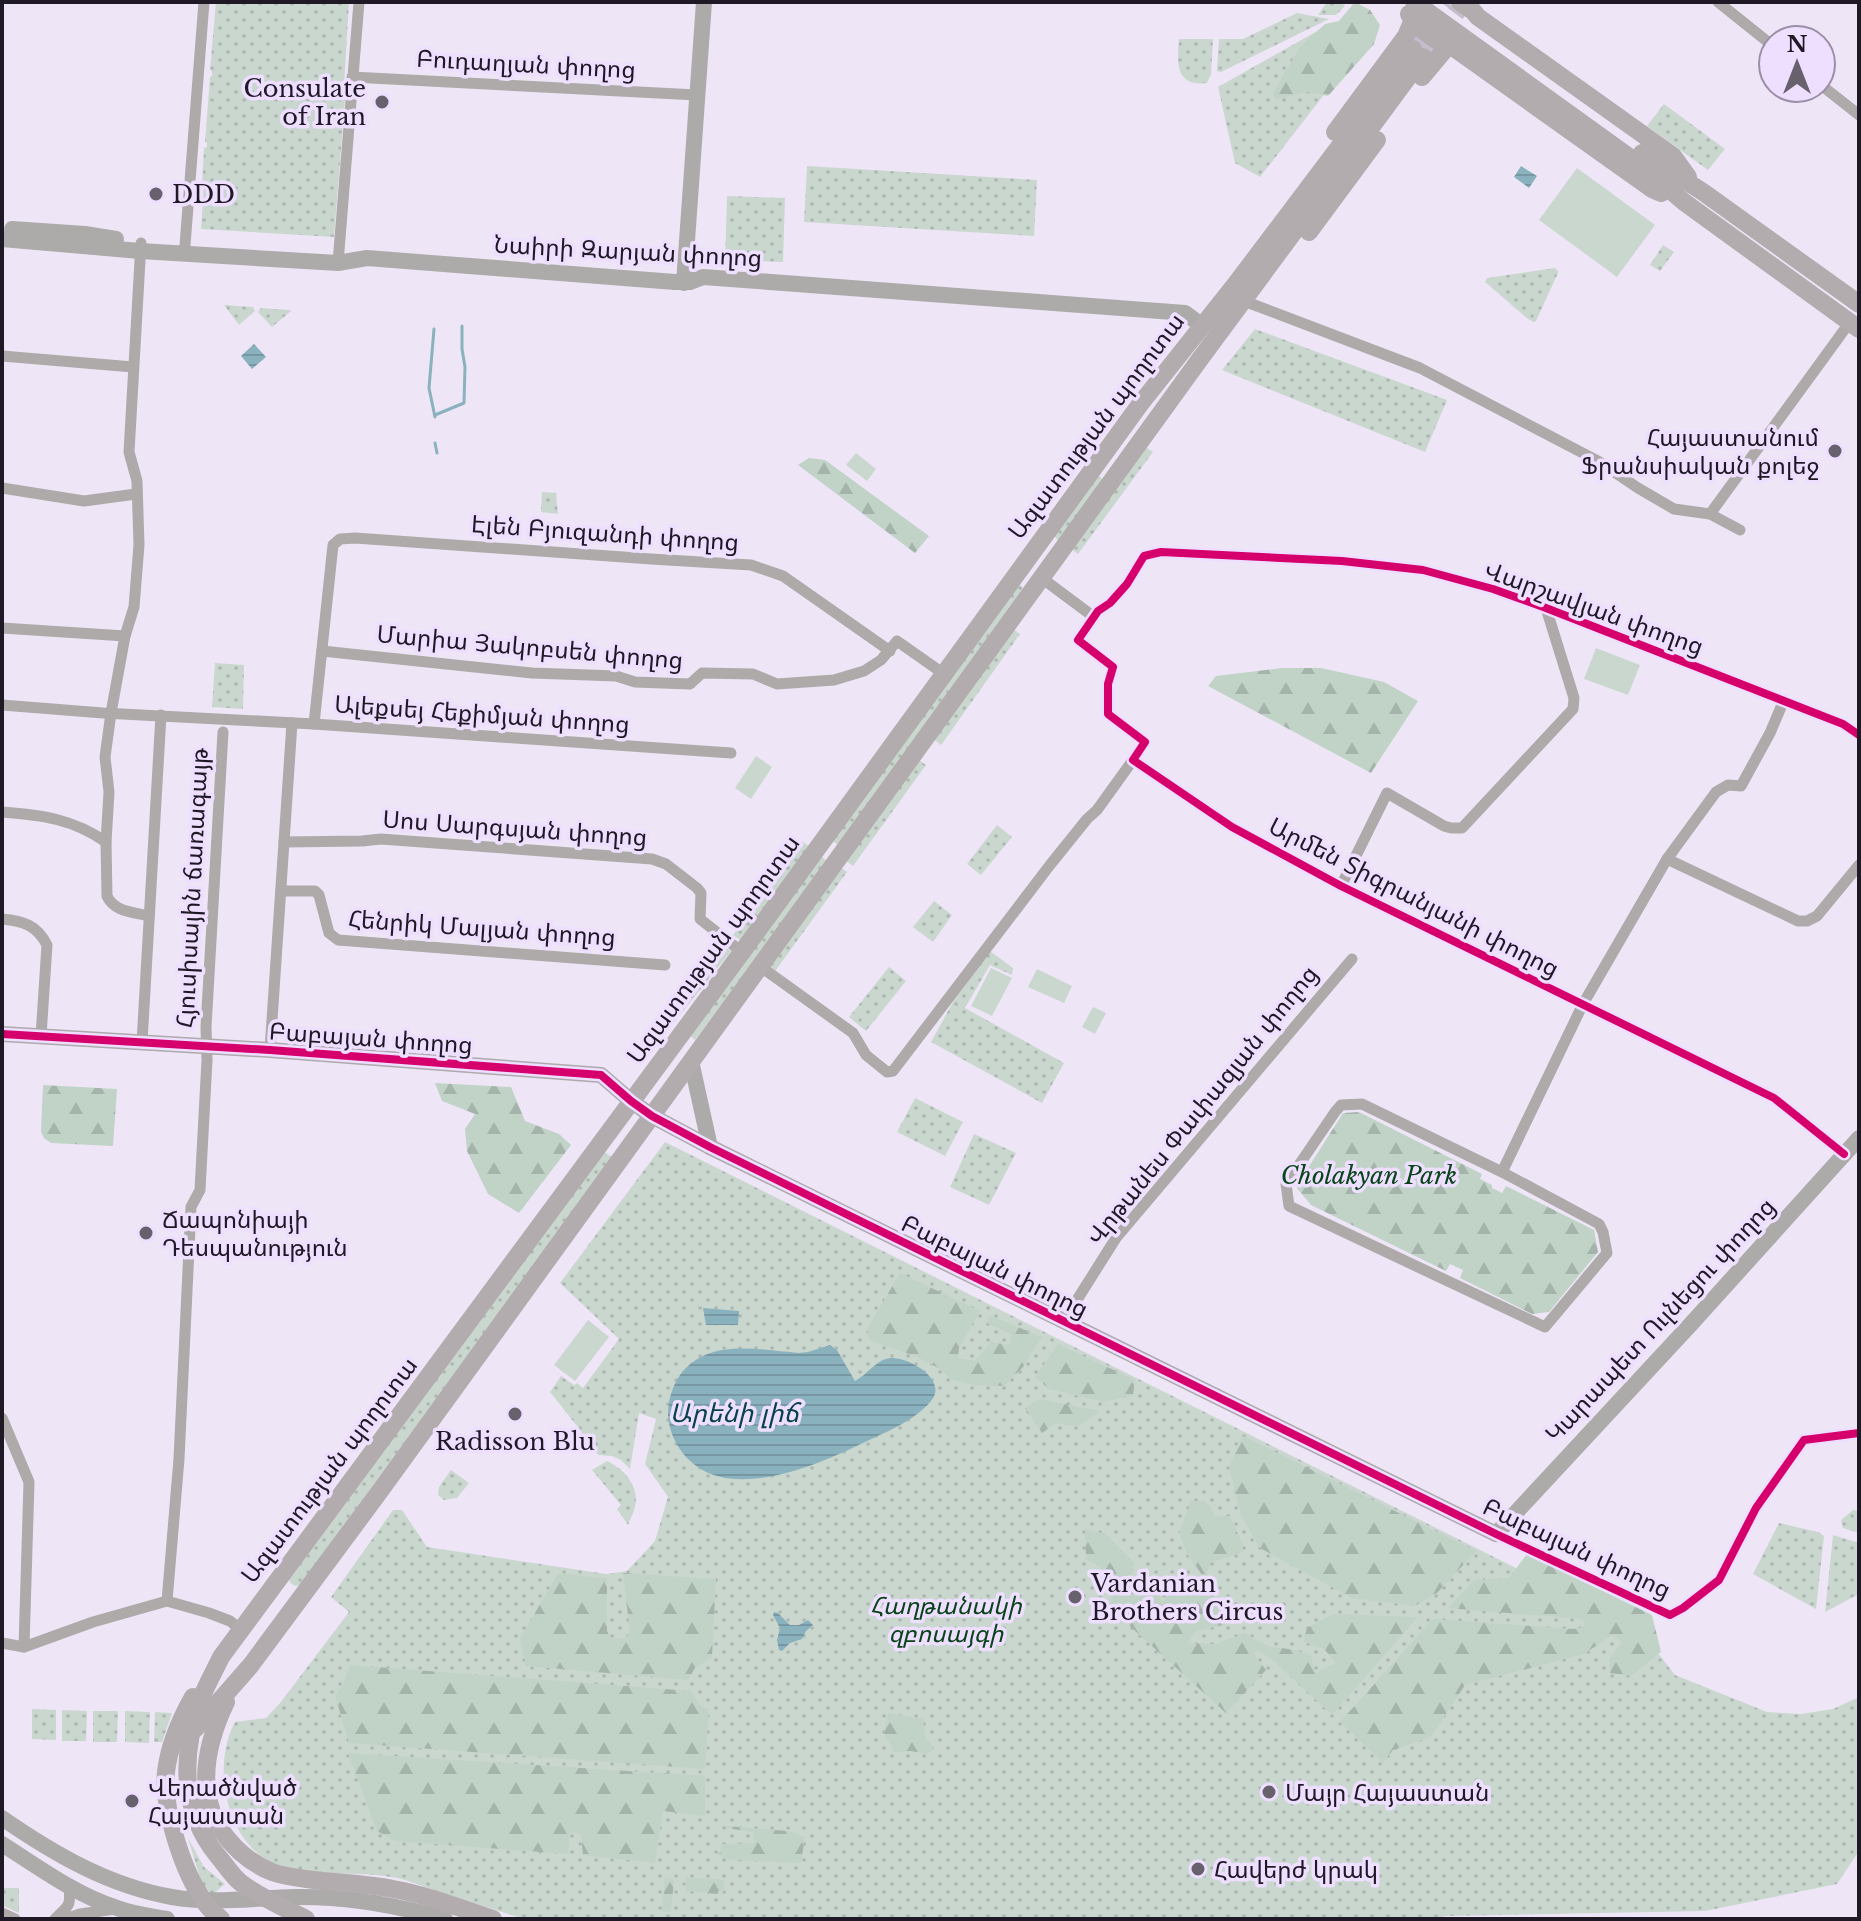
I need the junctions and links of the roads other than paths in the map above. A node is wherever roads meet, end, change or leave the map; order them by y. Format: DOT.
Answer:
graph roads {
  1 [pos="204,2"];
  2 [pos="359,2"];
  3 [pos="697,2"];
  4 [pos="704,2"];
  5 [pos="1432,2"];
  6 [pos="1718,2"];
  7 [pos="1407,10"];
  8 [pos="1469,29"];
  9 [pos="1757,33"];
  10 [pos="1418,53"];
  11 [pos="352,77"];
  12 [pos="694,95"];
  13 [pos="1837,98"];
  14 [pos="1859,115"];
  15 [pos="1689,194"];
  16 [pos="2,228"];
  17 [pos="2,239"];
  18 [pos="185,245"];
  19 [pos="141,247"];
  20 [pos="338,259"];
  21 [pos="679,283"];
  22 [pos="1244,290"];
  23 [pos="1859,304"];
  24 [pos="1201,325"];
  25 [pos="1854,326"];
  26 [pos="2,356"];
  27 [pos="133,367"];
  28 [pos="1141,403"];
  29 [pos="1159,416"];
  30 [pos="2,488"];
  31 [pos="136,494"];
  32 [pos="1710,514"];
  33 [pos="1740,530"];
  34 [pos="1043,579"];
  35 [pos="1546,608"];
  36 [pos="1094,617"];
  37 [pos="2,628"];
  38 [pos="125,636"];
  39 [pos="322,651"];
  40 [pos="890,651"];
  41 [pos="944,674"];
  42 [pos="1784,700"];
  43 [pos="2,705"];
  44 [pos="111,713"];
  45 [pos="161,715"];
  46 [pos="292,723"];
  47 [pos="314,724"];
  48 [pos="223,732"];
  49 [pos="1859,735"];
  50 [pos="731,753"];
  51 [pos="1133,760"];
  52 [pos="2,812"];
  53 [pos="106,842"];
  54 [pos="284,842"];
  55 [pos="1667,859"];
  56 [pos="1859,865"];
  57 [pos="1341,886"];
  58 [pos="281,891"];
  59 [pos="149,916"];
  60 [pos="2,919"];
  61 [pos="742,952"];
  62 [pos="1352,959"];
  63 [pos="665,965"];
  64 [pos="761,967"];
  65 [pos="1583,1004"];
  66 [pos="2,1034"];
  67 [pos="41,1036"];
  68 [pos="142,1042"];
  69 [pos="205,1046"];
  70 [pos="270,1050"];
  71 [pos="691,1061"];
  72 [pos="631,1101"];
  73 [pos="652,1116"];
  74 [pos="1859,1138"];
  75 [pos="710,1147"];
  76 [pos="1844,1154"];
  77 [pos="1502,1172"];
  78 [pos="1063,1322"];
  79 [pos="2,1418"];
  80 [pos="1859,1433"];
  81 [pos="1496,1534"];
  82 [pos="167,1601"];
  83 [pos="263,1601"];
  84 [pos="241,1630"];
  85 [pos="2,1643"];
  86 [pos="24,1647"];
  87 [pos="221,1657"];
  88 [pos="251,1665"];
  89 [pos="234,1686"];
  90 [pos="191,1734"];
  91 [pos="2,1818"];
  92 [pos="2,1844"];
  93 [pos="69,1886"];
  94 [pos="118,1909"];
  95 [pos="2,1913"];
  96 [pos="15,1919"];
  97 [pos="55,1919"];
  98 [pos="65,1919"];
  99 [pos="167,1919"];
  100 [pos="221,1919"];
  101 [pos="306,1919"];
  102 [pos="445,1919"];
  103 [pos="493,1919"];
  1 -- 18 [label="street"];
  2 -- 11 [label="street"];
  3 -- 12 [label="street"];
  4 -- 12 [label="street"];
  5 -- 8 [label="main road"];
  6 -- 9 [label="street"];
  7 -- 8 [label="main road"];
  7 -- 8 [label="main road"];
  7 -- 22 [label="main road, Ազատության պողոտա"];
  8 -- 15 [label="main road"];
  8 -- 15 [label="main road"];
  8 -- 22 [label="main road, Ազատության պողոտա"];
  10 -- 22 [label="main road, Ազատության պողոտա"];
  11 -- 12 [label="street, Բուդաղյան փողոց"];
  11 -- 20 [label="street"];
  12 -- 21 [label="street"];
  13 -- 14 [label="street"];
  15 -- 23 [label="main road"];
  15 -- 25 [label="main road"];
  16 -- 19 [label="street, Նաիրի Զարյան փողոց"];
  17 -- 19 [label="street, Նաիրի Զարյան փողոց"];
  18 -- 19 [label="street, Նաիրի Զարյան փողոց"];
  18 -- 20 [label="street, Նաիրի Զարյան փողոց"];
  19 -- 20 [label="street, Նաիրի Զարյան փողոց"];
  19 -- 27 [label="street"];
  20 -- 21 [label="street, Նաիրի Զարյան փողոց"];
  21 -- 24 [label="street, Նաիրի Զարյան փողոց"];
  22 -- 24 [label="main road, Ազատության պողոտա"];
  22 -- 29 [label="main road, Ազատության պողոտա"];
  22 -- 32 [label="street"];
  24 -- 28 [label="main road, Ազատության պողոտա"];
  25 -- 32 [label="street"];
  26 -- 27 [label="street"];
  27 -- 31 [label="street"];
  28 -- 29 [label="main road"];
  28 -- 41 [label="main road, Ազատության պողոտա"];
  29 -- 34 [label="main road, Ազատության պողոտա"];
  30 -- 31 [label="street"];
  31 -- 38 [label="street"];
  32 -- 33 [label="street"];
  34 -- 36 [label="street"];
  34 -- 64 [label="main road, Ազատության պողոտա"];
  35 -- 36 [label="street, Վարշավյան փողոց"];
  35 -- 42 [label="street, Վարշավյան փողոց"];
  35 -- 57 [label="street"];
  36 -- 51 [label="street"];
  37 -- 38 [label="street"];
  38 -- 44 [label="street"];
  39 -- 40 [label="street, Մարիա Յակոբսեն փողոց"];
  39 -- 40 [label="street, Էլեն Բյուզանդի փողոց"];
  39 -- 47 [label="street"];
  40 -- 41 [label="street"];
  41 -- 61 [label="main road, Ազատության պողոտա"];
  42 -- 49 [label="street, Վարշավյան փողոց"];
  42 -- 55 [label="street"];
  43 -- 44 [label="street, Ալեքսեյ Հեքիմյան փողոց"];
  44 -- 45 [label="street, Ալեքսեյ Հեքիմյան փողոց"];
  44 -- 53 [label="street"];
  45 -- 46 [label="street, Ալեքսեյ Հեքիմյան փողոց"];
  45 -- 59 [label="street"];
  46 -- 47 [label="street, Ալեքսեյ Հեքիմյան փողոց"];
  46 -- 54 [label="street"];
  47 -- 50 [label="street, Ալեքսեյ Հեքիմյան փողոց"];
  48 -- 69 [label="street, Հյուսիսային ճառագայթ"];
  51 -- 57 [label="street, Արմեն Տիգրանյանի փողոց"];
  51 -- 64 [label="street"];
  52 -- 53 [label="street"];
  53 -- 59 [label="street"];
  54 -- 58 [label="street"];
  54 -- 61 [label="street, Սոս Սարգսյան փողոց"];
  55 -- 56 [label="street"];
  55 -- 65 [label="street"];
  57 -- 65 [label="street, Արմեն Տիգրանյանի փողոց"];
  58 -- 63 [label="street, Հենրիկ Մալյան փողոց"];
  58 -- 70 [label="street"];
  59 -- 68 [label="street"];
  60 -- 67 [label="street"];
  61 -- 72 [label="main road, Ազատության պողոտա"];
  62 -- 78 [label="street, Վրթանես Փափազյան փողոց"];
  64 -- 71 [label="main road, Ազատության պողոտա"];
  65 -- 76 [label="street, Արմեն Տիգրանյանի փողոց"];
  65 -- 77 [label="street"];
  66 -- 67 [label="street, Բաբայան փողոց"];
  67 -- 68 [label="street, Բաբայան փողոց"];
  68 -- 69 [label="street, Բաբայան փողոց"];
  69 -- 70 [label="street, Բաբայան փողոց"];
  69 -- 82 [label="street, Հյուսիսային ճառագայթ"];
  70 -- 72 [label="street, Բաբայան փողոց"];
  71 -- 73 [label="main road, Ազատության պողոտա"];
  71 -- 75 [label="street"];
  72 -- 73 [label="street, Բաբայան փողոց"];
  72 -- 83 [label="main road, Ազատության պողոտա"];
  73 -- 75 [label="street, Բաբայան փողոց"];
  73 -- 88 [label="main road, Ազատության պողոտա"];
  74 -- 76 [label="street, Կարապետ Ուլնեցու փողոց"];
  75 -- 78 [label="street, Բաբայան փողոց"];
  76 -- 81 [label="street, Կարապետ Ուլնեցու փողոց"];
  77 -- 77 [label="street"];
  78 -- 81 [label="street, Բաբայան փողոց"];
  79 -- 86 [label="street"];
  80 -- 81 [label="street, Բաբայան փողոց"];
  82 -- 84 [label="street"];
  82 -- 86 [label="street"];
  83 -- 84 [label="main road, Ազատության պողոտա"];
  83 -- 88 [label="main road"];
  84 -- 87 [label="main road, Ազատության պողոտա"];
  85 -- 86 [label="street"];
  87 -- 90 [label="main road, Ազատության պողոտա"];
  87 -- 100 [label="main road"];
  88 -- 89 [label="main road, Ազատության պողոտա"];
  89 -- 90 [label="main road, Ազատության պողոտա"];
  89 -- 103 [label="main road"];
  90 -- 101 [label="main road, Ազատության պողոտա"];
  91 -- 102 [label="street"];
  92 -- 93 [label="street"];
  93 -- 94 [label="street"];
  93 -- 97 [label="street"];
  94 -- 98 [label="street"];
  94 -- 99 [label="street"];
  95 -- 96 [label="street"];
}
